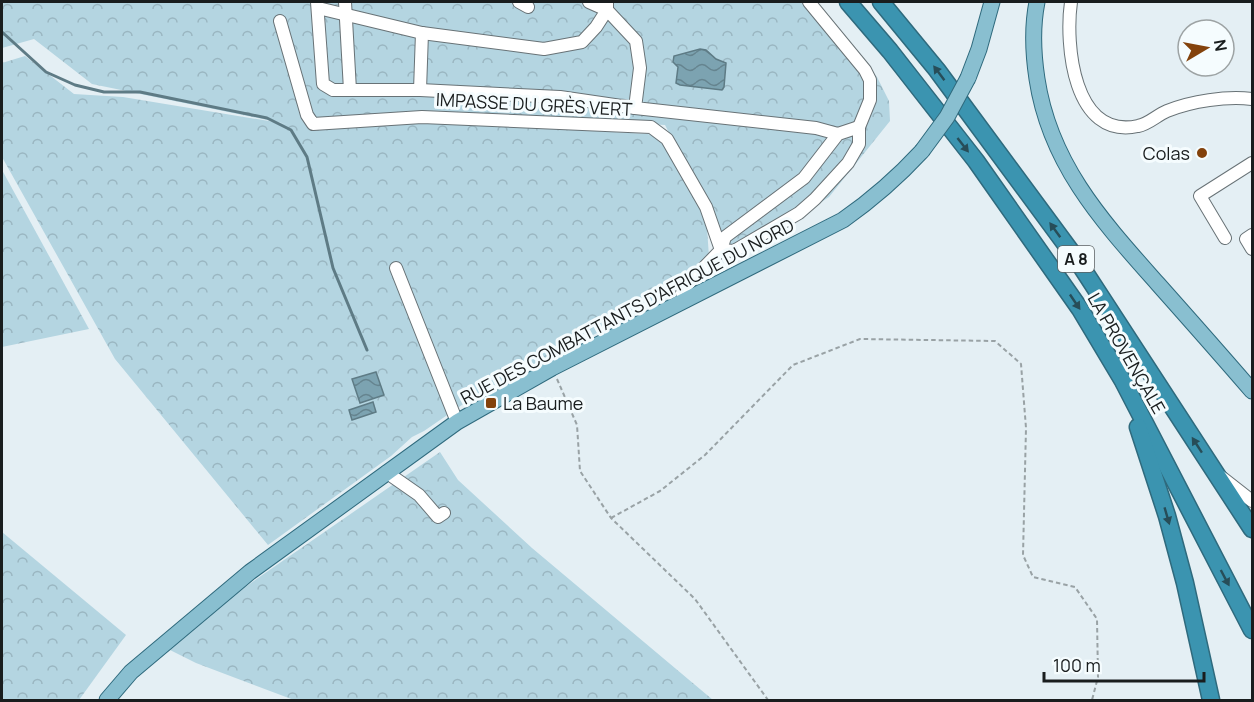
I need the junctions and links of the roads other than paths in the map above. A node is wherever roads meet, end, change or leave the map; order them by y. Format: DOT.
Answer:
graph roads {
  1 [pos="589,2"];
  2 [pos="809,2"];
  3 [pos="848,2"];
  4 [pos="881,2"];
  5 [pos="992,2"];
  6 [pos="1038,2"];
  7 [pos="1071,2"];
  8 [pos="318,5"];
  9 [pos="607,5"];
  10 [pos="345,8"];
  11 [pos="280,21"];
  12 [pos="422,33"];
  13 [pos="350,90"];
  14 [pos="420,90"];
  15 [pos="1252,99"];
  16 [pos="635,108"];
  17 [pos="859,127"];
  18 [pos="838,134"];
  19 [pos="1252,163"];
  20 [pos="1252,235"];
  21 [pos="1225,238"];
  22 [pos="1252,249"];
  23 [pos="721,250"];
  24 [pos="396,268"];
  25 [pos="686,301"];
  26 [pos="1123,381"];
  27 [pos="1252,391"];
  28 [pos="457,422"];
  29 [pos="386,472"];
  30 [pos="1215,473"];
  31 [pos="1252,501"];
  32 [pos="444,513"];
  33 [pos="1252,529"];
  34 [pos="1252,630"];
  35 [pos="107,700"];
  36 [pos="1211,700"];
  1 -- 9 [label="street"];
  2 -- 17 [label="street"];
  3 -- 26 [label="highway, LA PROVENÇALE / A 8, one-way"];
  30 -- 4 [label="highway, LA PROVENÇALE / A 8, one-way"];
  5 -- 25 [label="main road, RUE DES COMBATTANTS D'AFRIQUE DU NORD, bridge"];
  6 -- 27 [label="main road"];
  7 -- 15 [label="street"];
  8 -- 10 [label="street"];
  8 -- 13 [label="street"];
  9 -- 12 [label="street"];
  9 -- 16 [label="street"];
  10 -- 12 [label="street"];
  10 -- 13 [label="street"];
  11 -- 23 [label="street, IMPASSE DU GRÈS VERT"];
  12 -- 14 [label="street"];
  13 -- 14 [label="street"];
  14 -- 16 [label="street"];
  16 -- 18 [label="street"];
  17 -- 18 [label="street"];
  17 -- 23 [label="street"];
  18 -- 23 [label="street"];
  19 -- 21 [label="street"];
  20 -- 22 [label="street"];
  23 -- 25 [label="street"];
  24 -- 28 [label="street"];
  25 -- 28 [label="main road, RUE DES COMBATTANTS D'AFRIQUE DU NORD"];
  26 -- 34 [label="highway, LA PROVENÇALE / A 8, one-way"];
  26 -- 36 [label="highway, one-way"];
  28 -- 29 [label="main road, RUE DES COMBATTANTS D'AFRIQUE DU NORD"];
  29 -- 32 [label="street"];
  29 -- 35 [label="main road, RUE DES COMBATTANTS D'AFRIQUE DU NORD"];
  30 -- 31 [label="street"];
  30 -- 33 [label="highway, LA PROVENÇALE / A 8"];
}
